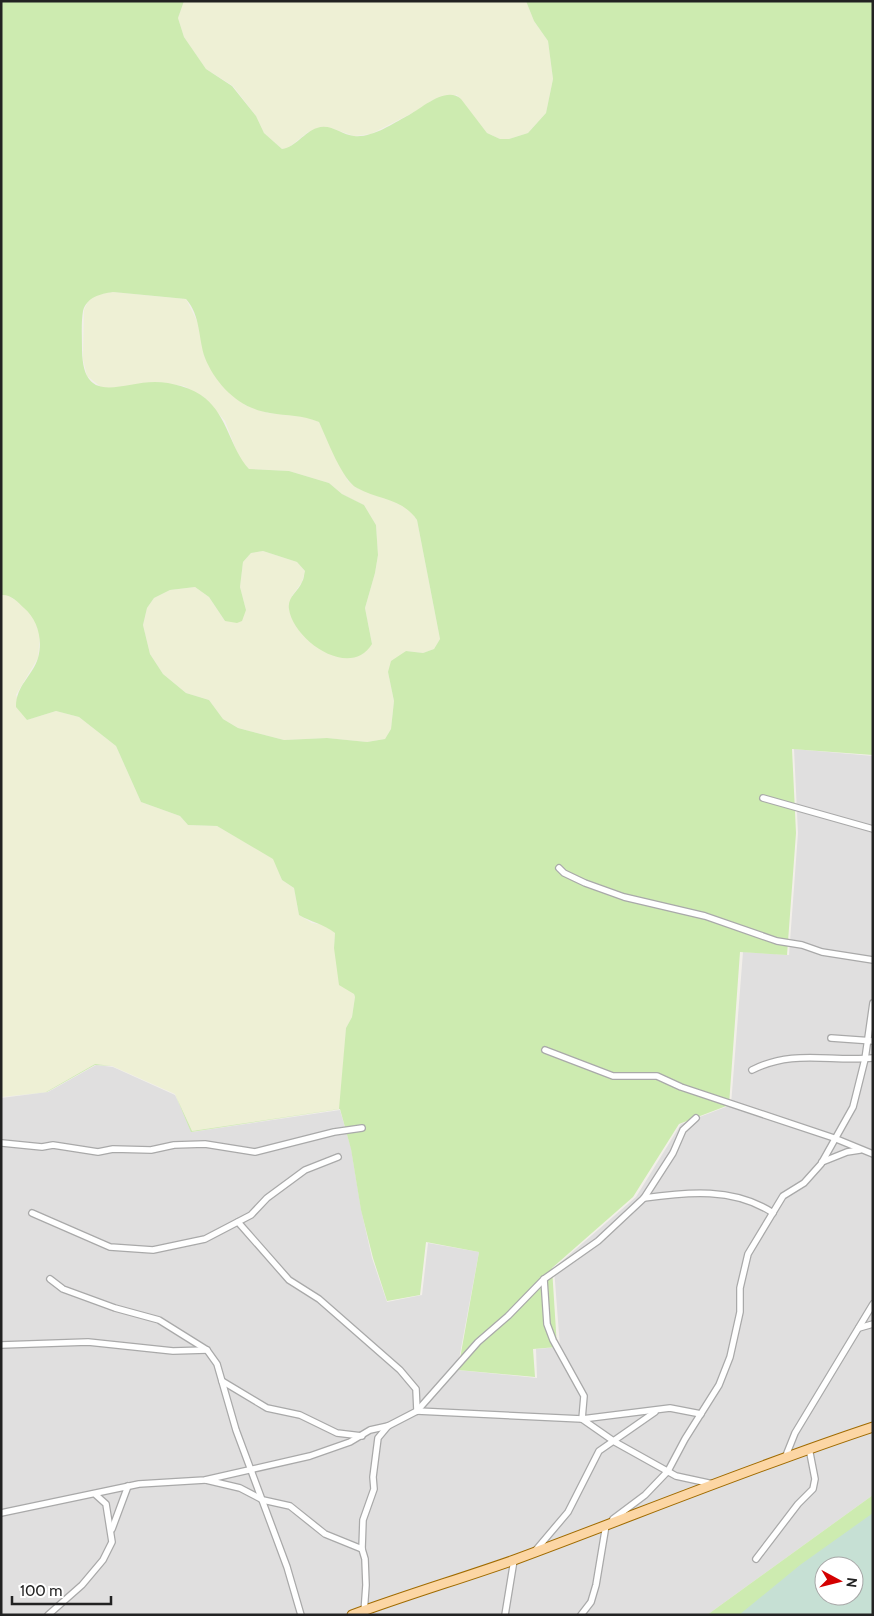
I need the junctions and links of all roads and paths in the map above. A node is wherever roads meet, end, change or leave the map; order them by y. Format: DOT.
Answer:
graph roads {
  1 [pos="763,798"];
  2 [pos="873,829"];
  3 [pos="559,868"];
  4 [pos="873,960"];
  5 [pos="873,1003"];
  6 [pos="831,1038"];
  7 [pos="870,1041"];
  8 [pos="545,1050"];
  9 [pos="873,1058"];
  10 [pos="865,1059"];
  11 [pos="752,1070"];
  12 [pos="696,1118"];
  13 [pos="362,1128"];
  14 [pos="834,1138"];
  15 [pos="2,1143"];
  16 [pos="862,1150"];
  17 [pos="873,1154"];
  18 [pos="338,1157"];
  19 [pos="822,1162"];
  20 [pos="644,1198"];
  21 [pos="32,1213"];
  22 [pos="773,1213"];
  23 [pos="238,1222"];
  24 [pos="50,1279"];
  25 [pos="544,1279"];
  26 [pos="873,1304"];
  27 [pos="873,1324"];
  28 [pos="859,1328"];
  29 [pos="1,1344"];
  30 [pos="207,1350"];
  31 [pos="222,1381"];
  32 [pos="657,1410"];
  33 [pos="417,1411"];
  34 [pos="700,1414"];
  35 [pos="582,1419"];
  36 [pos="388,1426"];
  37 [pos="873,1427"];
  38 [pos="362,1436"];
  39 [pos="612,1440"];
  40 [pos="809,1448"];
  41 [pos="784,1458"];
  42 [pos="251,1470"];
  43 [pos="668,1471"];
  44 [pos="205,1480"];
  45 [pos="714,1485"];
  46 [pos="128,1486"];
  47 [pos="96,1494"];
  48 [pos="263,1500"];
  49 [pos="1,1513"];
  50 [pos="605,1525"];
  51 [pos="112,1532"];
  52 [pos="362,1549"];
  53 [pos="534,1552"];
  54 [pos="756,1559"];
  55 [pos="514,1560"];
  56 [pos="364,1612"];
  57 [pos="48,1615"];
  58 [pos="301,1615"];
  59 [pos="352,1615"];
  60 [pos="505,1615"];
  61 [pos="581,1615"];
  1 -- 2 [label="street"];
  3 -- 4 [label="street"];
  5 -- 7 [label="street"];
  6 -- 7 [label="street"];
  7 -- 10 [label="street"];
  8 -- 14 [label="street"];
  9 -- 10 [label="street"];
  10 -- 11 [label="street"];
  10 -- 14 [label="street"];
  12 -- 20 [label="street"];
  13 -- 15 [label="street"];
  14 -- 16 [label="street"];
  14 -- 19 [label="street"];
  16 -- 17 [label="street"];
  16 -- 19 [label="street"];
  18 -- 23 [label="street"];
  19 -- 22 [label="street"];
  20 -- 22 [label="street"];
  20 -- 25 [label="street"];
  21 -- 23 [label="street"];
  22 -- 34 [label="street"];
  23 -- 33 [label="street"];
  24 -- 30 [label="street"];
  25 -- 33 [label="street"];
  25 -- 35 [label="street"];
  26 -- 28 [label="street"];
  27 -- 28 [label="street"];
  28 -- 41 [label="street"];
  29 -- 30 [label="street"];
  30 -- 31 [label="street"];
  31 -- 38 [label="street"];
  31 -- 42 [label="street"];
  32 -- 34 [label="street"];
  32 -- 35 [label="street"];
  32 -- 39 [label="street"];
  33 -- 35 [label="street"];
  33 -- 36 [label="street"];
  34 -- 43 [label="street"];
  35 -- 39 [label="street"];
  36 -- 38 [label="street"];
  36 -- 52 [label="street"];
  37 -- 40 [label="main road"];
  38 -- 42 [label="street"];
  39 -- 43 [label="street"];
  39 -- 53 [label="street"];
  40 -- 41 [label="main road"];
  40 -- 54 [label="street"];
  41 -- 45 [label="main road"];
  42 -- 44 [label="street"];
  42 -- 48 [label="street"];
  43 -- 45 [label="street"];
  43 -- 50 [label="street"];
  44 -- 46 [label="street"];
  44 -- 48 [label="street"];
  45 -- 50 [label="main road"];
  46 -- 47 [label="street"];
  46 -- 51 [label="street"];
  47 -- 49 [label="street"];
  47 -- 51 [label="street"];
  48 -- 52 [label="street"];
  48 -- 58 [label="street"];
  50 -- 53 [label="main road"];
  50 -- 61 [label="street"];
  51 -- 57 [label="street"];
  52 -- 56 [label="street"];
  53 -- 55 [label="main road"];
  55 -- 56 [label="main road"];
  55 -- 60 [label="street"];
  56 -- 59 [label="main road"];
}
